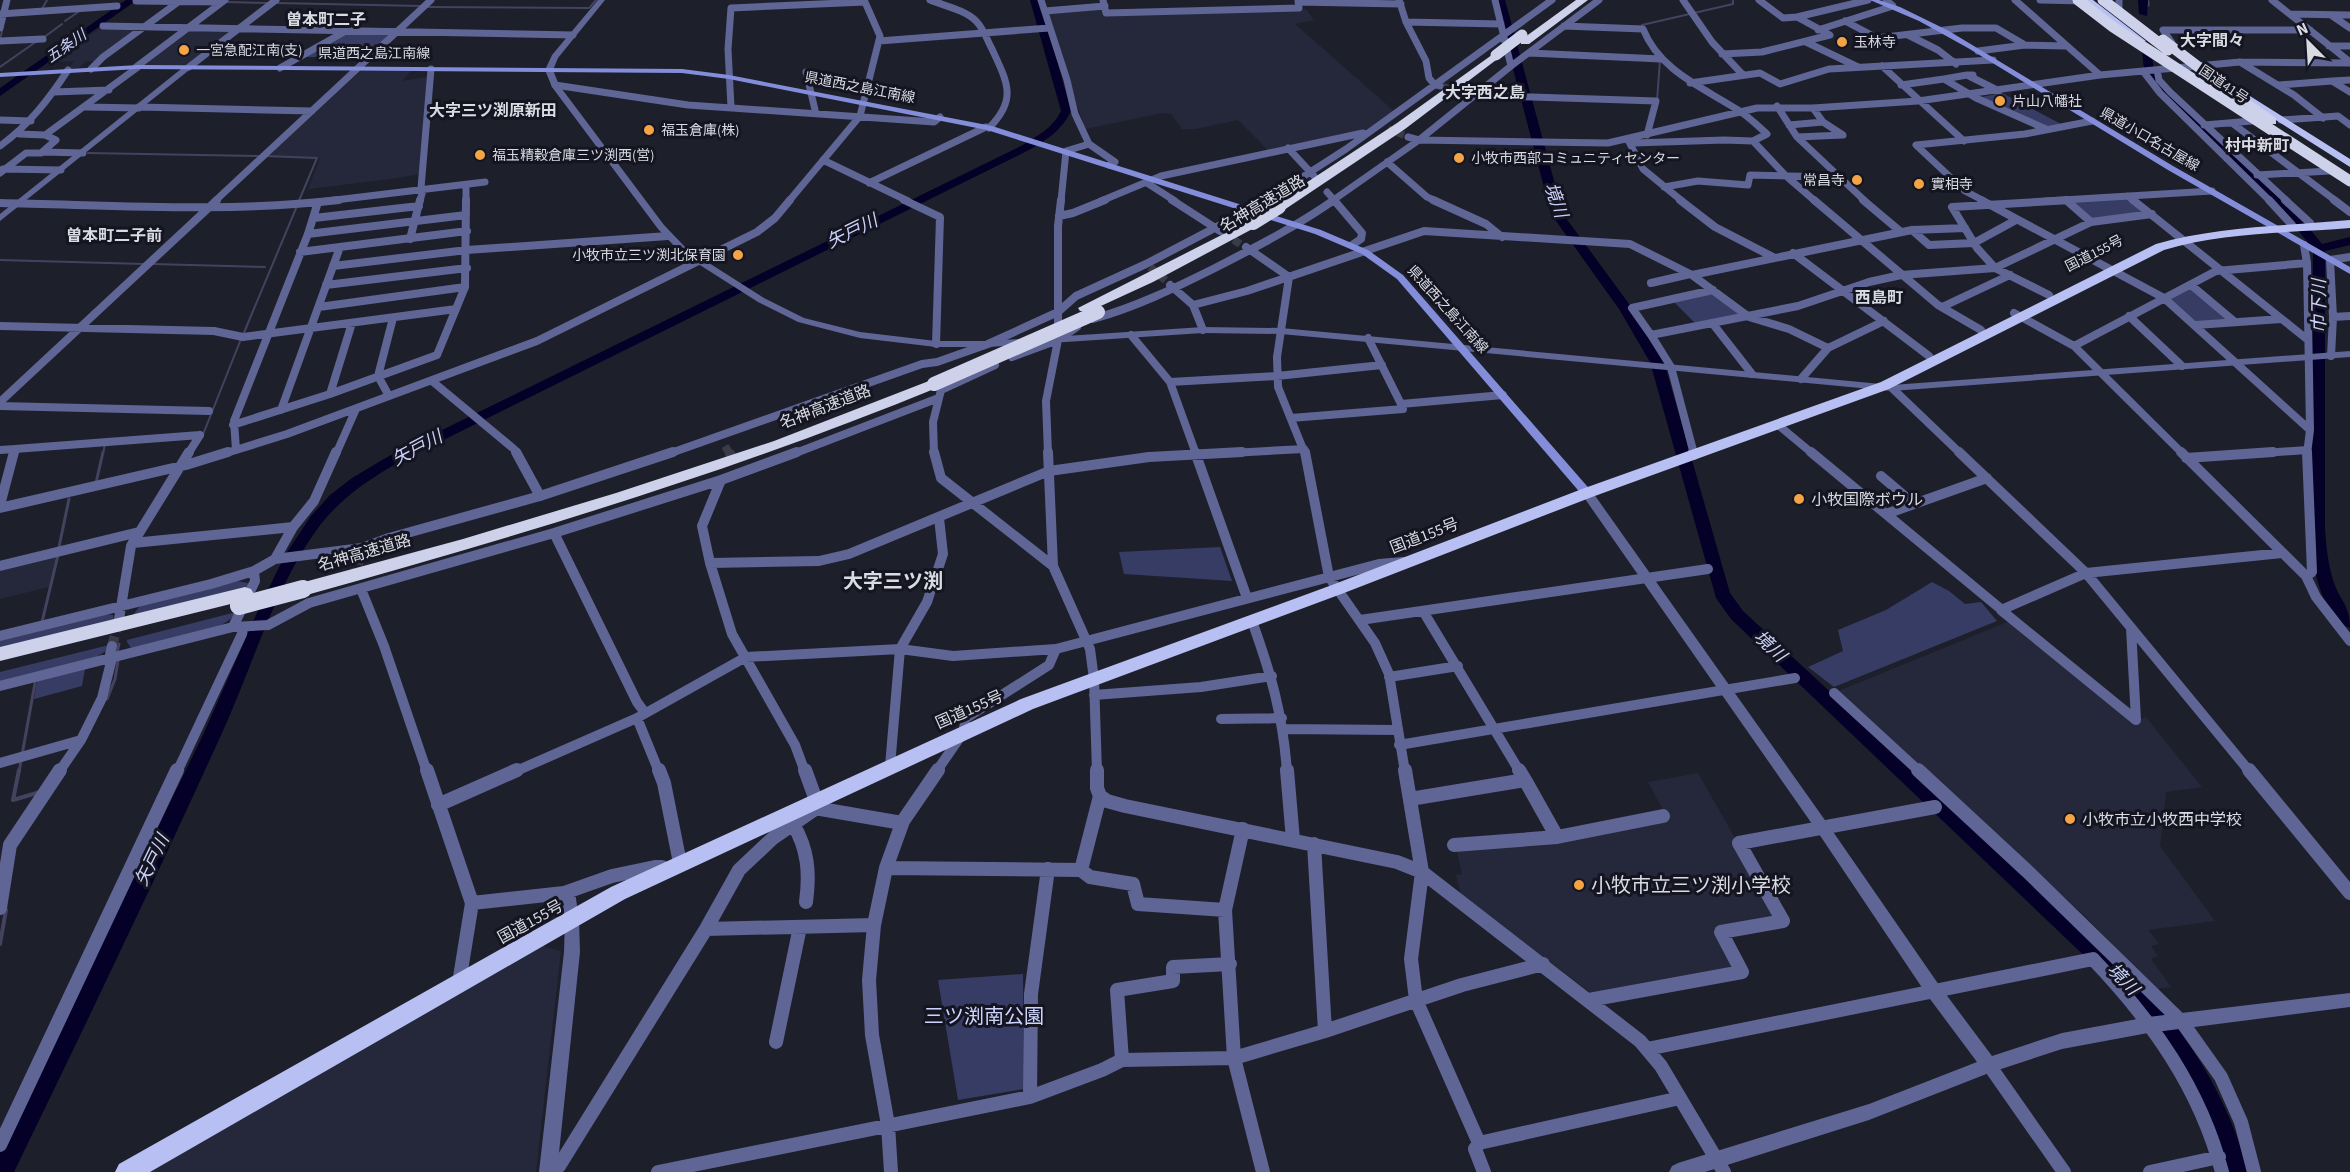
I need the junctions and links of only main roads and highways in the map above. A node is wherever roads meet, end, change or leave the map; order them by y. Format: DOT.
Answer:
graph roads {
  1 [pos="1583,0"];
  2 [pos="1870,0"];
  3 [pos="2078,0"];
  4 [pos="2087,0"];
  5 [pos="2095,0"];
  6 [pos="2103,0"];
  7 [pos="2114,2"];
  8 [pos="1890,3"];
  9 [pos="1563,4"];
  10 [pos="0,75"];
  11 [pos="2276,121"];
  12 [pos="2350,164"];
  13 [pos="2350,173"];
  14 [pos="2350,181"];
  15 [pos="2350,219"];
  16 [pos="1255,220"];
  17 [pos="2350,224"];
  18 [pos="2302,225"];
  19 [pos="2275,229"];
  20 [pos="2109,269"];
  21 [pos="2350,271"];
  22 [pos="2018,315"];
  23 [pos="1876,387"];
  24 [pos="1587,493"];
  25 [pos="242,600"];
  26 [pos="0,654"];
  27 [pos="0,666"];
  28 [pos="127,1172"];
  1 -- 9 [label="highway, 名神高速道路"];
  2 -- 8 [label="main road, 県道小口名古屋線"];
  3 -- 14 [label="highway, bridge"];
  4 -- 14 [label="highway, 国道41号"];
  5 -- 14 [label="highway, bridge"];
  6 -- 11 [label="highway, bridge"];
  7 -- 11 [label="highway, 国道41号"];
  7 -- 11 [label="highway, bridge"];
  8 -- 19 [label="main road, 県道小口名古屋線"];
  9 -- 16 [label="highway, 名神高速道路"];
  10 -- 16 [label="main road, 県道西之島江南線"];
  11 -- 12 [label="highway, 国道41号"];
  11 -- 13 [label="highway"];
  15 -- 18 [label="highway, 国道155号"];
  16 -- 24 [label="main road, 県道西之島江南線"];
  16 -- 25 [label="highway, 名神高速道路, bridge"];
  17 -- 18 [label="highway, 国道155号"];
  18 -- 19 [label="highway, 国道155号"];
  19 -- 20 [label="highway, 国道155号"];
  19 -- 21 [label="main road, 県道小口名古屋線"];
  20 -- 22 [label="highway, 国道155号"];
  20 -- 22 [label="highway, 国道155号"];
  22 -- 23 [label="highway, 国道155号"];
  22 -- 23 [label="highway, 国道155号"];
  23 -- 24 [label="highway, 国道155号"];
  24 -- 28 [label="highway, 国道155号"];
  25 -- 26 [label="highway, 名神高速道路"];
  25 -- 27 [label="highway, 名神高速道路"];
}
